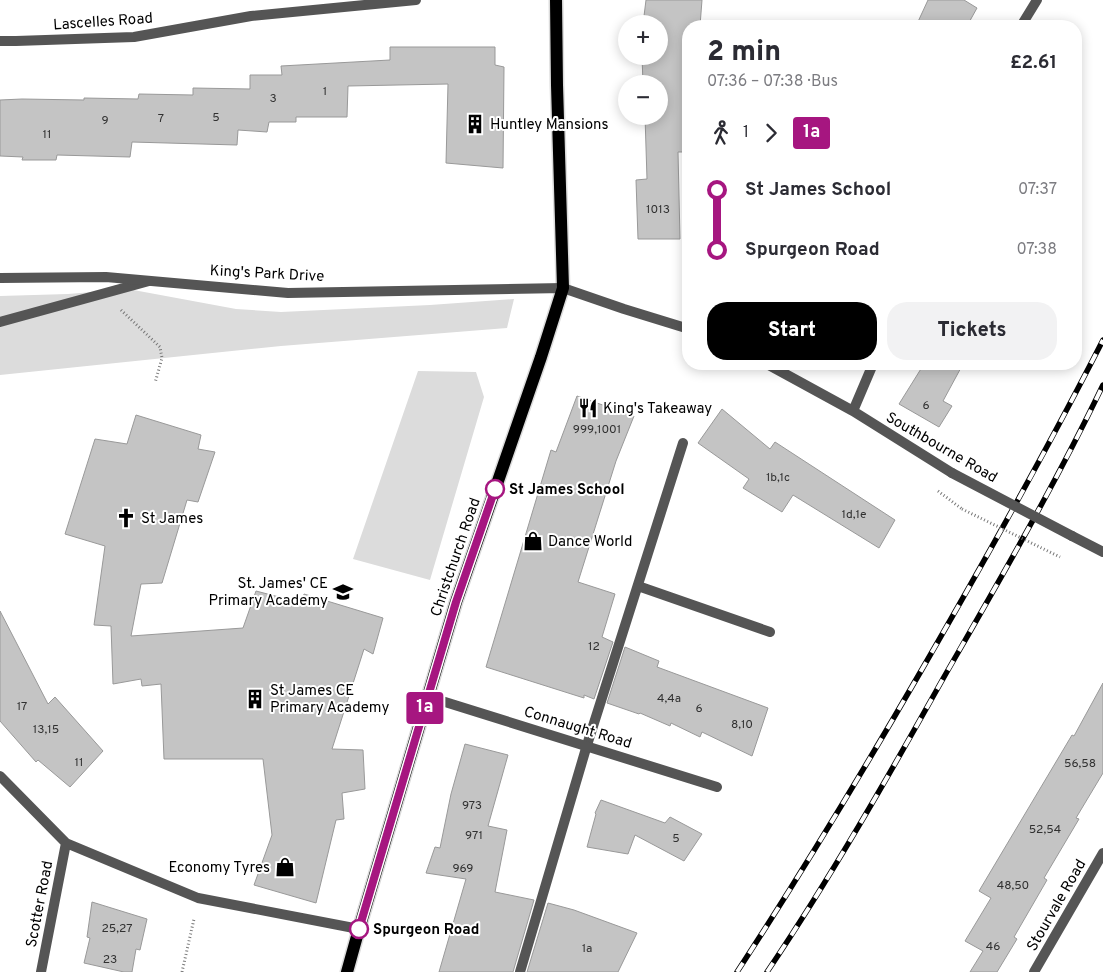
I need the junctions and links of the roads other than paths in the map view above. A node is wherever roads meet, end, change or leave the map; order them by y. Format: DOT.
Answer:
graph roads {
  1 [pos="416,0"];
  2 [pos="556,0"];
  3 [pos="1037,0"];
  4 [pos="1025,20"];
  5 [pos="0,41"];
  6 [pos="0,278"];
  7 [pos="150,281"];
  8 [pos="562,288"];
  9 [pos="0,322"];
  10 [pos="682,327"];
  11 [pos="778,370"];
  12 [pos="870,370"];
  13 [pos="852,411"];
  14 [pos="683,443"];
  15 [pos="1103,552"];
  16 [pos="638,586"];
  17 [pos="770,632"];
  18 [pos="429,697"];
  19 [pos="587,746"];
  20 [pos="0,776"];
  21 [pos="717,787"];
  22 [pos="66,843"];
  23 [pos="1103,853"];
  24 [pos="358,929"];
  25 [pos="41,972"];
  26 [pos="347,972"];
  27 [pos="520,972"];
  28 [pos="1034,972"];
  1 -- 5 [label="street, Lascelles Road"];
  2 -- 8 [label="main road, Christchurch Road"];
  3 -- 4 [label="street"];
  6 -- 7 [label="street, King's Park Drive"];
  7 -- 8 [label="street, King's Park Drive"];
  7 -- 9 [label="street"];
  8 -- 10 [label="street"];
  8 -- 18 [label="main road, Christchurch Road"];
  11 -- 13 [label="street, Southbourne Road"];
  12 -- 13 [label="street"];
  13 -- 15 [label="street, Southbourne Road, bridge"];
  14 -- 16 [label="street"];
  16 -- 17 [label="street"];
  16 -- 19 [label="street"];
  18 -- 19 [label="street, Connaught Road"];
  18 -- 24 [label="main road, Christchurch Road"];
  19 -- 21 [label="street, Connaught Road"];
  19 -- 27 [label="street"];
  20 -- 22 [label="street"];
  22 -- 24 [label="street"];
  22 -- 25 [label="street, Scotter Road"];
  23 -- 28 [label="street, Stourvale Road"];
  24 -- 26 [label="main road, Christchurch Road"];
}
